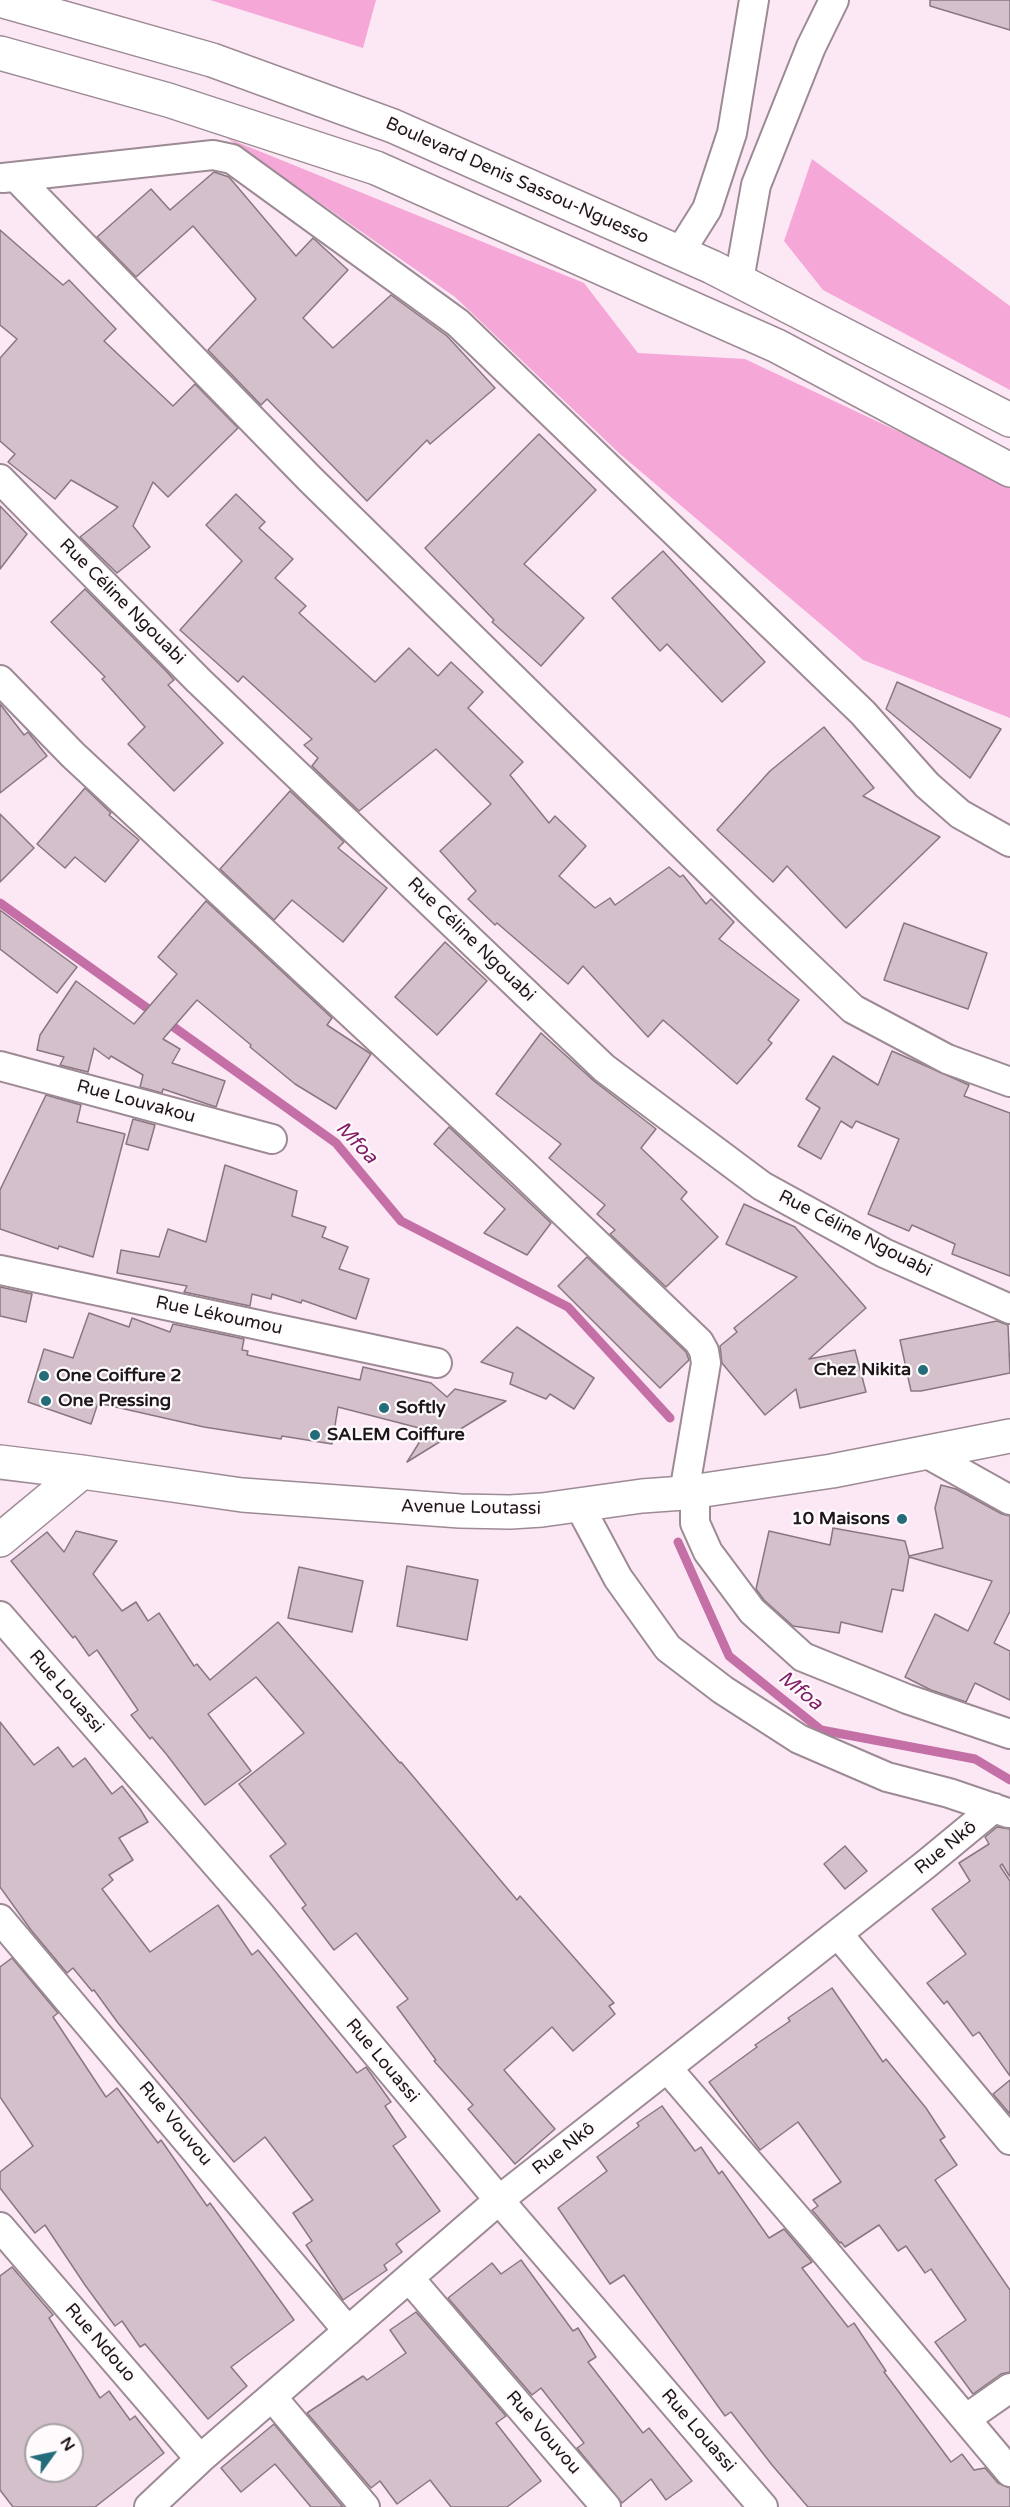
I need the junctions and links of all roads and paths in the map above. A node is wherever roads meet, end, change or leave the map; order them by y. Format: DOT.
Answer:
graph roads {
  1 [pos="0,0"];
  2 [pos="754,0"];
  3 [pos="834,0"];
  4 [pos="0,53"];
  5 [pos="8,177"];
  6 [pos="681,252"];
  7 [pos="726,274"];
  8 [pos="688,308"];
  9 [pos="1010,420"];
  10 [pos="1010,470"];
  11 [pos="0,479"];
  12 [pos="0,680"];
  13 [pos="1010,842"];
  14 [pos="0,1066"];
  15 [pos="1010,1082"];
  16 [pos="272,1139"];
  17 [pos="0,1270"];
  18 [pos="1010,1309"];
  19 [pos="437,1363"];
  20 [pos="1010,1436"];
  21 [pos="926,1453"];
  22 [pos="0,1462"];
  23 [pos="82,1472"];
  24 [pos="690,1492"];
  25 [pos="1010,1500"];
  26 [pos="579,1506"];
  27 [pos="0,1540"];
  28 [pos="0,1616"];
  29 [pos="1010,1734"];
  30 [pos="1002,1811"];
  31 [pos="0,1919"];
  32 [pos="838,1934"];
  33 [pos="667,2068"];
  34 [pos="1010,2140"];
  35 [pos="499,2200"];
  36 [pos="0,2227"];
  37 [pos="409,2278"];
  38 [pos="348,2331"];
  39 [pos="1010,2388"];
  40 [pos="272,2397"];
  41 [pos="967,2418"];
  42 [pos="200,2459"];
  43 [pos="1010,2472"];
  44 [pos="149,2507"];
  45 [pos="365,2507"];
  46 [pos="606,2507"];
  47 [pos="763,2507"];
  1 -- 6 [label="main road, Boulevard Denis Sassou-Nguesso"];
  2 -- 6 [label="street"];
  3 -- 7 [label="street"];
  4 -- 8 [label="main road"];
  5 -- 13 [label="street"];
  5 -- 15 [label="street"];
  6 -- 7 [label="main road, Boulevard Denis Sassou-Nguesso"];
  7 -- 8 [label="main road"];
  7 -- 9 [label="main road, Boulevard Denis Sassou-Nguesso"];
  8 -- 10 [label="main road"];
  11 -- 18 [label="street, Rue Céline Ngouabi"];
  12 -- 24 [label="street"];
  14 -- 16 [label="street, Rue Louvakou"];
  17 -- 19 [label="street, Rue Lékoumou"];
  20 -- 21 [label="main road, Avenue Loutassi"];
  21 -- 24 [label="main road, Avenue Loutassi"];
  21 -- 25 [label="street"];
  22 -- 23 [label="main road, Avenue Loutassi"];
  23 -- 26 [label="main road, Avenue Loutassi"];
  23 -- 27 [label="main road"];
  24 -- 26 [label="main road, Avenue Loutassi"];
  24 -- 29 [label="street"];
  26 -- 30 [label="street"];
  28 -- 35 [label="street, Rue Louassi"];
  30 -- 32 [label="street, Rue Nkô"];
  31 -- 38 [label="street, Rue Vouvou"];
  32 -- 33 [label="street, Rue Nkô"];
  32 -- 34 [label="street"];
  33 -- 35 [label="street, Rue Nkô"];
  33 -- 41 [label="street"];
  35 -- 37 [label="street, Rue Nkô"];
  35 -- 47 [label="street, Rue Louassi"];
  36 -- 42 [label="street, Rue Ndouo"];
  37 -- 38 [label="street, Rue Nkô"];
  37 -- 46 [label="street, Rue Vouvou"];
  38 -- 40 [label="street, Rue Nkô"];
  39 -- 41 [label="street"];
  40 -- 42 [label="street, Rue Nkô"];
  40 -- 45 [label="street"];
  41 -- 43 [label="street"];
  42 -- 44 [label="street, Rue Nkô"];
}
